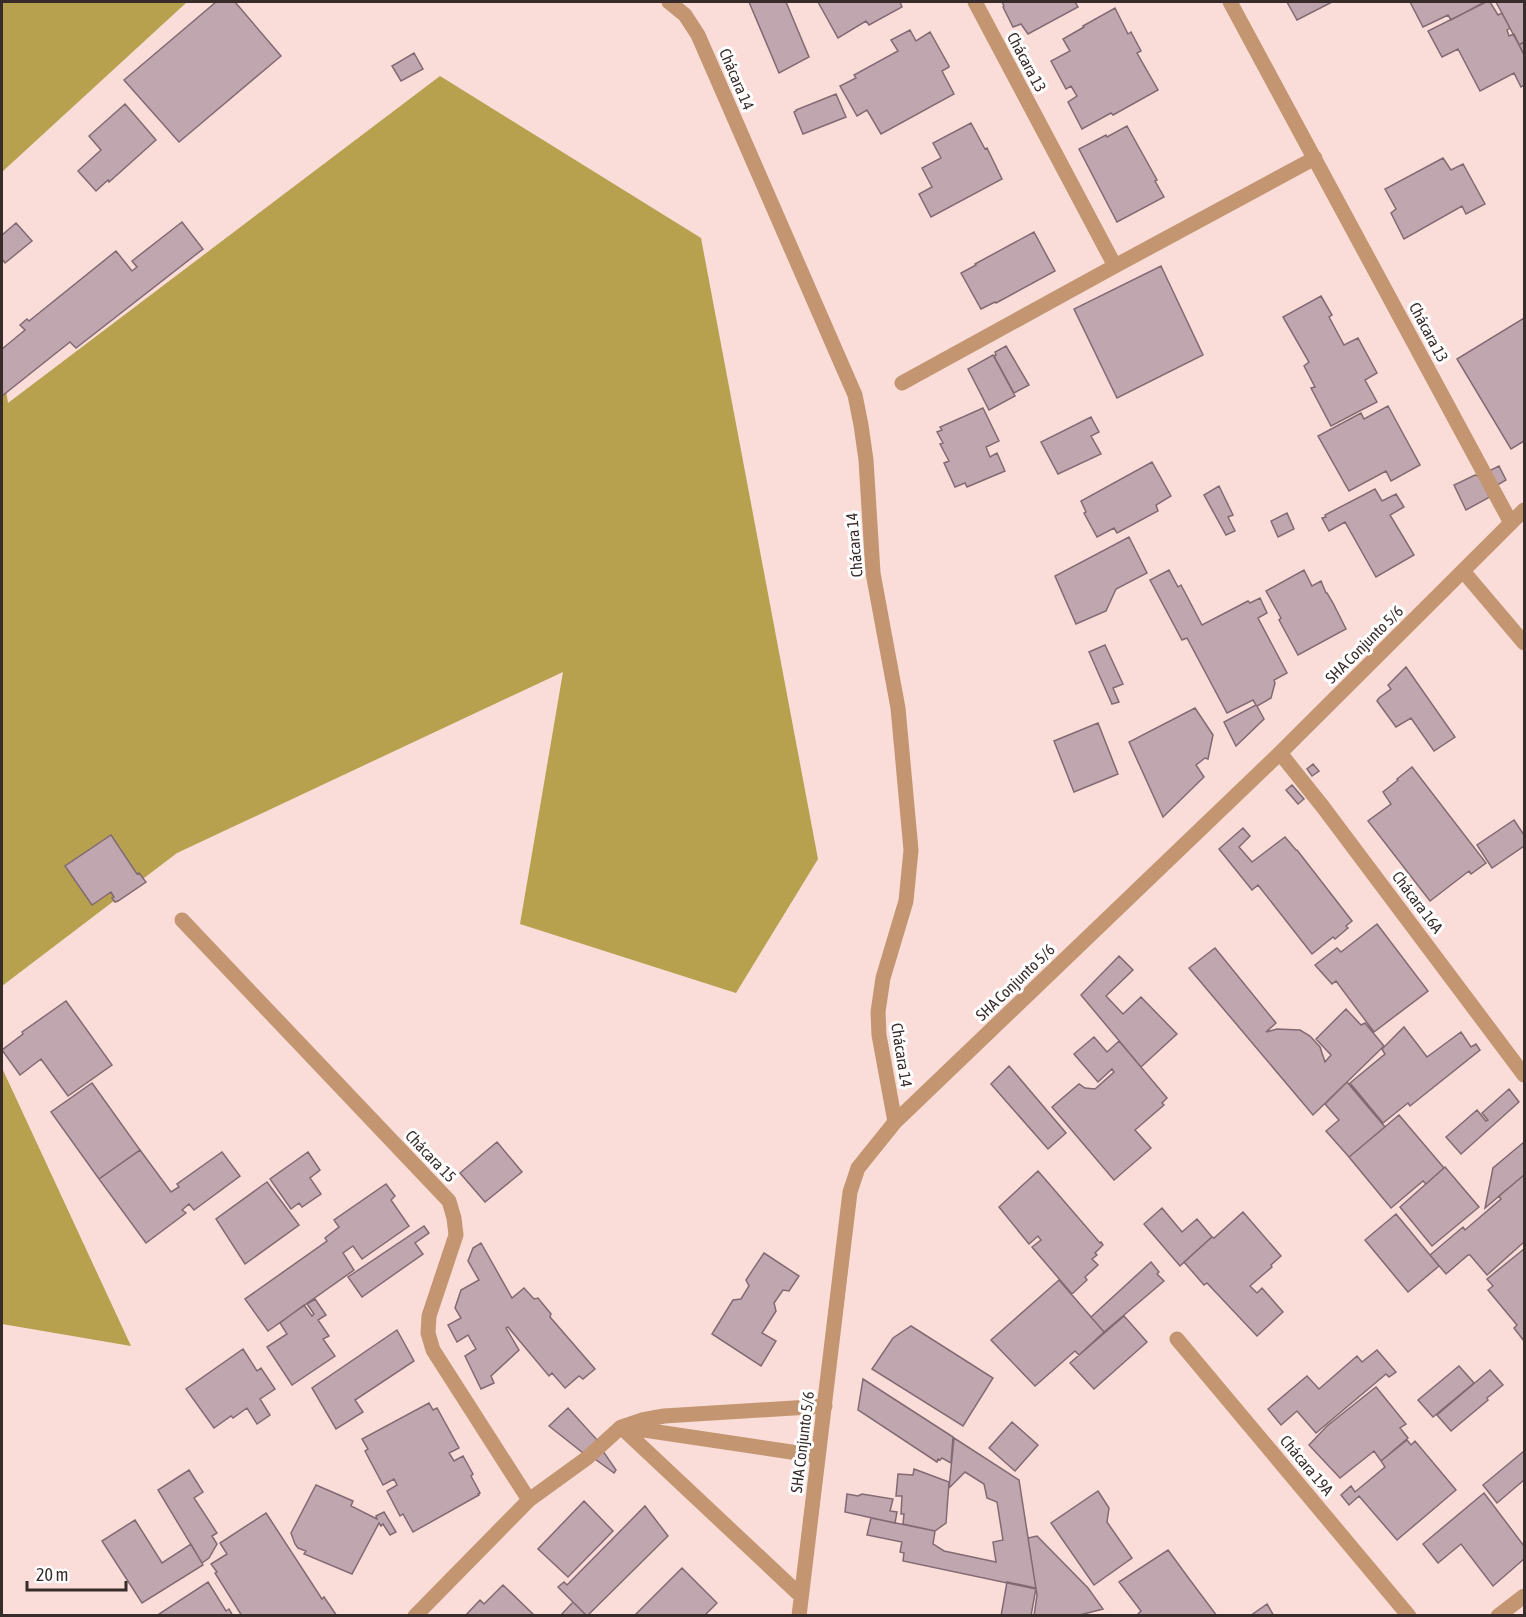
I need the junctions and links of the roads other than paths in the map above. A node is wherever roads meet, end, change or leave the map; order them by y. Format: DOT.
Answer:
graph roads {
  1 [pos="669,2"];
  2 [pos="975,2"];
  3 [pos="1230,2"];
  4 [pos="1316,158"];
  5 [pos="1115,266"];
  6 [pos="902,383"];
  7 [pos="1524,510"];
  8 [pos="1511,523"];
  9 [pos="1463,571"];
  10 [pos="1524,643"];
  11 [pos="1280,753"];
  12 [pos="182,920"];
  13 [pos="1524,1075"];
  14 [pos="895,1122"];
  15 [pos="1177,1339"];
  16 [pos="825,1406"];
  17 [pos="621,1427"];
  18 [pos="818,1456"];
  19 [pos="529,1500"];
  20 [pos="801,1596"];
  21 [pos="1524,1596"];
  22 [pos="415,1616"];
  23 [pos="799,1616"];
  24 [pos="1409,1616"];
  25 [pos="1498,1616"];
  1 -- 14 [label="street, Chácara 14"];
  2 -- 5 [label="street, Chácara 13"];
  3 -- 4 [label="street, Chácara 13"];
  4 -- 5 [label="street"];
  4 -- 8 [label="street, Chácara 13"];
  5 -- 6 [label="street"];
  7 -- 8 [label="street, SHA Conjunto 5/6"];
  8 -- 9 [label="street, SHA Conjunto 5/6"];
  9 -- 10 [label="street"];
  9 -- 11 [label="street, SHA Conjunto 5/6"];
  11 -- 13 [label="street, Chácara 16A"];
  11 -- 14 [label="street, SHA Conjunto 5/6"];
  12 -- 19 [label="street, Chácara 15"];
  14 -- 16 [label="street, SHA Conjunto 5/6"];
  15 -- 24 [label="street, Chácara 19A"];
  16 -- 17 [label="street"];
  16 -- 18 [label="street, SHA Conjunto 5/6"];
  17 -- 18 [label="street"];
  17 -- 19 [label="street"];
  17 -- 20 [label="street"];
  18 -- 20 [label="street, SHA Conjunto 5/6"];
  19 -- 22 [label="street"];
  20 -- 23 [label="street, SHA Conjunto 5/6"];
  21 -- 25 [label="street"];
}
